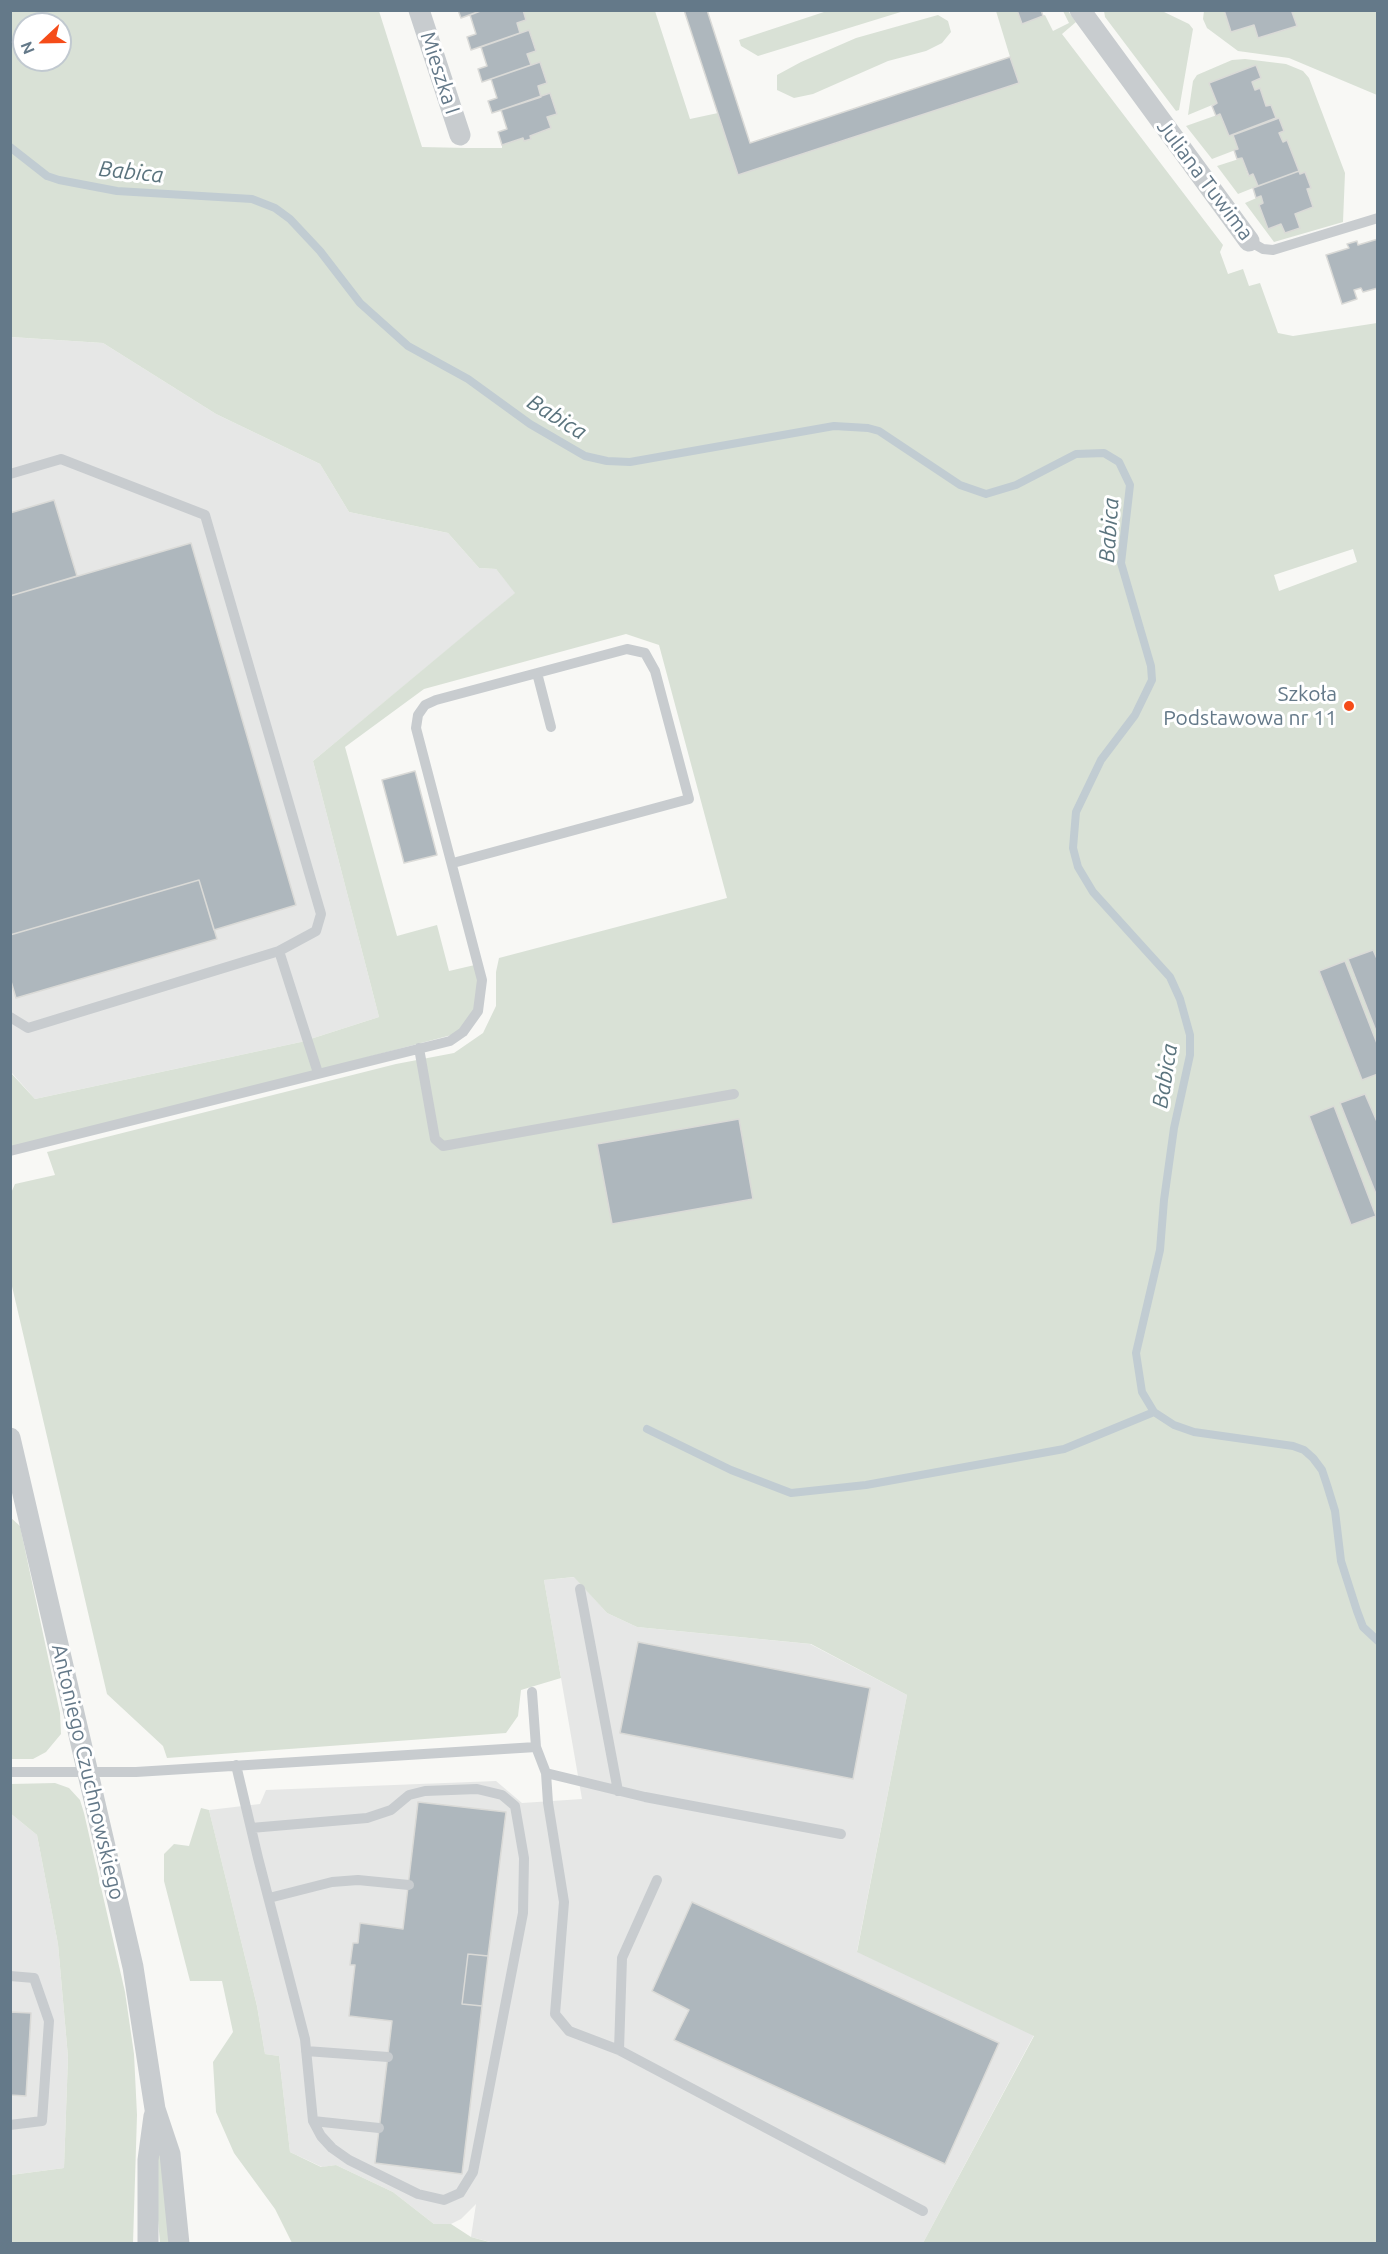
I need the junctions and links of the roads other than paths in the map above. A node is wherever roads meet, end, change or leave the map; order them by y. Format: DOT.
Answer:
graph roads {
  1 [pos="419,10"];
  2 [pos="1080,10"];
  3 [pos="460,135"];
  4 [pos="1377,218"];
  5 [pos="1249,241"];
  6 [pos="10,474"];
  7 [pos="537,673"];
  8 [pos="551,727"];
  9 [pos="453,863"];
  10 [pos="279,951"];
  11 [pos="10,1017"];
  12 [pos="419,1048"];
  13 [pos="318,1073"];
  14 [pos="734,1094"];
  15 [pos="10,1151"];
  16 [pos="10,1438"];
  17 [pos="17,1492"];
  18 [pos="580,1589"];
  19 [pos="532,1692"];
  20 [pos="536,1747"];
  21 [pos="236,1765"];
  22 [pos="10,1772"];
  23 [pos="88,1773"];
  24 [pos="546,1773"];
  25 [pos="618,1791"];
  26 [pos="251,1828"];
  27 [pos="841,1834"];
  28 [pos="657,1880"];
  29 [pos="409,1885"];
  30 [pos="269,1898"];
  31 [pos="10,1976"];
  32 [pos="619,2050"];
  33 [pos="306,2051"];
  34 [pos="388,2057"];
  35 [pos="154,2109"];
  36 [pos="313,2121"];
  37 [pos="10,2125"];
  38 [pos="379,2128"];
  39 [pos="923,2211"];
  40 [pos="148,2244"];
  41 [pos="179,2244"];
  1 -- 3 [label="street, Mieszka I"];
  2 -- 5 [label="street, Juliana Tuwima"];
  4 -- 5 [label="lane, Juliana Tuwima"];
  6 -- 10 [label="lane"];
  7 -- 8 [label="lane"];
  7 -- 9 [label="lane"];
  7 -- 9 [label="lane"];
  9 -- 12 [label="lane"];
  10 -- 11 [label="lane"];
  10 -- 13 [label="lane"];
  12 -- 13 [label="lane"];
  12 -- 14 [label="lane"];
  13 -- 15 [label="lane"];
  16 -- 17 [label="street, Antoniego Czuchnowskiego"];
  17 -- 23 [label="street, Antoniego Czuchnowskiego"];
  18 -- 25 [label="lane"];
  19 -- 20 [label="lane"];
  20 -- 21 [label="lane"];
  20 -- 24 [label="lane"];
  21 -- 23 [label="lane"];
  21 -- 26 [label="lane"];
  22 -- 23 [label="lane"];
  23 -- 35 [label="street, Antoniego Czuchnowskiego"];
  24 -- 25 [label="lane"];
  24 -- 32 [label="lane"];
  25 -- 27 [label="lane"];
  26 -- 30 [label="lane"];
  26 -- 36 [label="lane"];
  28 -- 32 [label="lane"];
  29 -- 30 [label="lane"];
  30 -- 33 [label="lane"];
  31 -- 37 [label="lane"];
  32 -- 39 [label="lane"];
  33 -- 34 [label="lane"];
  33 -- 36 [label="lane"];
  35 -- 40 [label="street, Antoniego Czuchnowskiego"];
  35 -- 41 [label="street, Antoniego Czuchnowskiego"];
  36 -- 38 [label="lane"];
}
